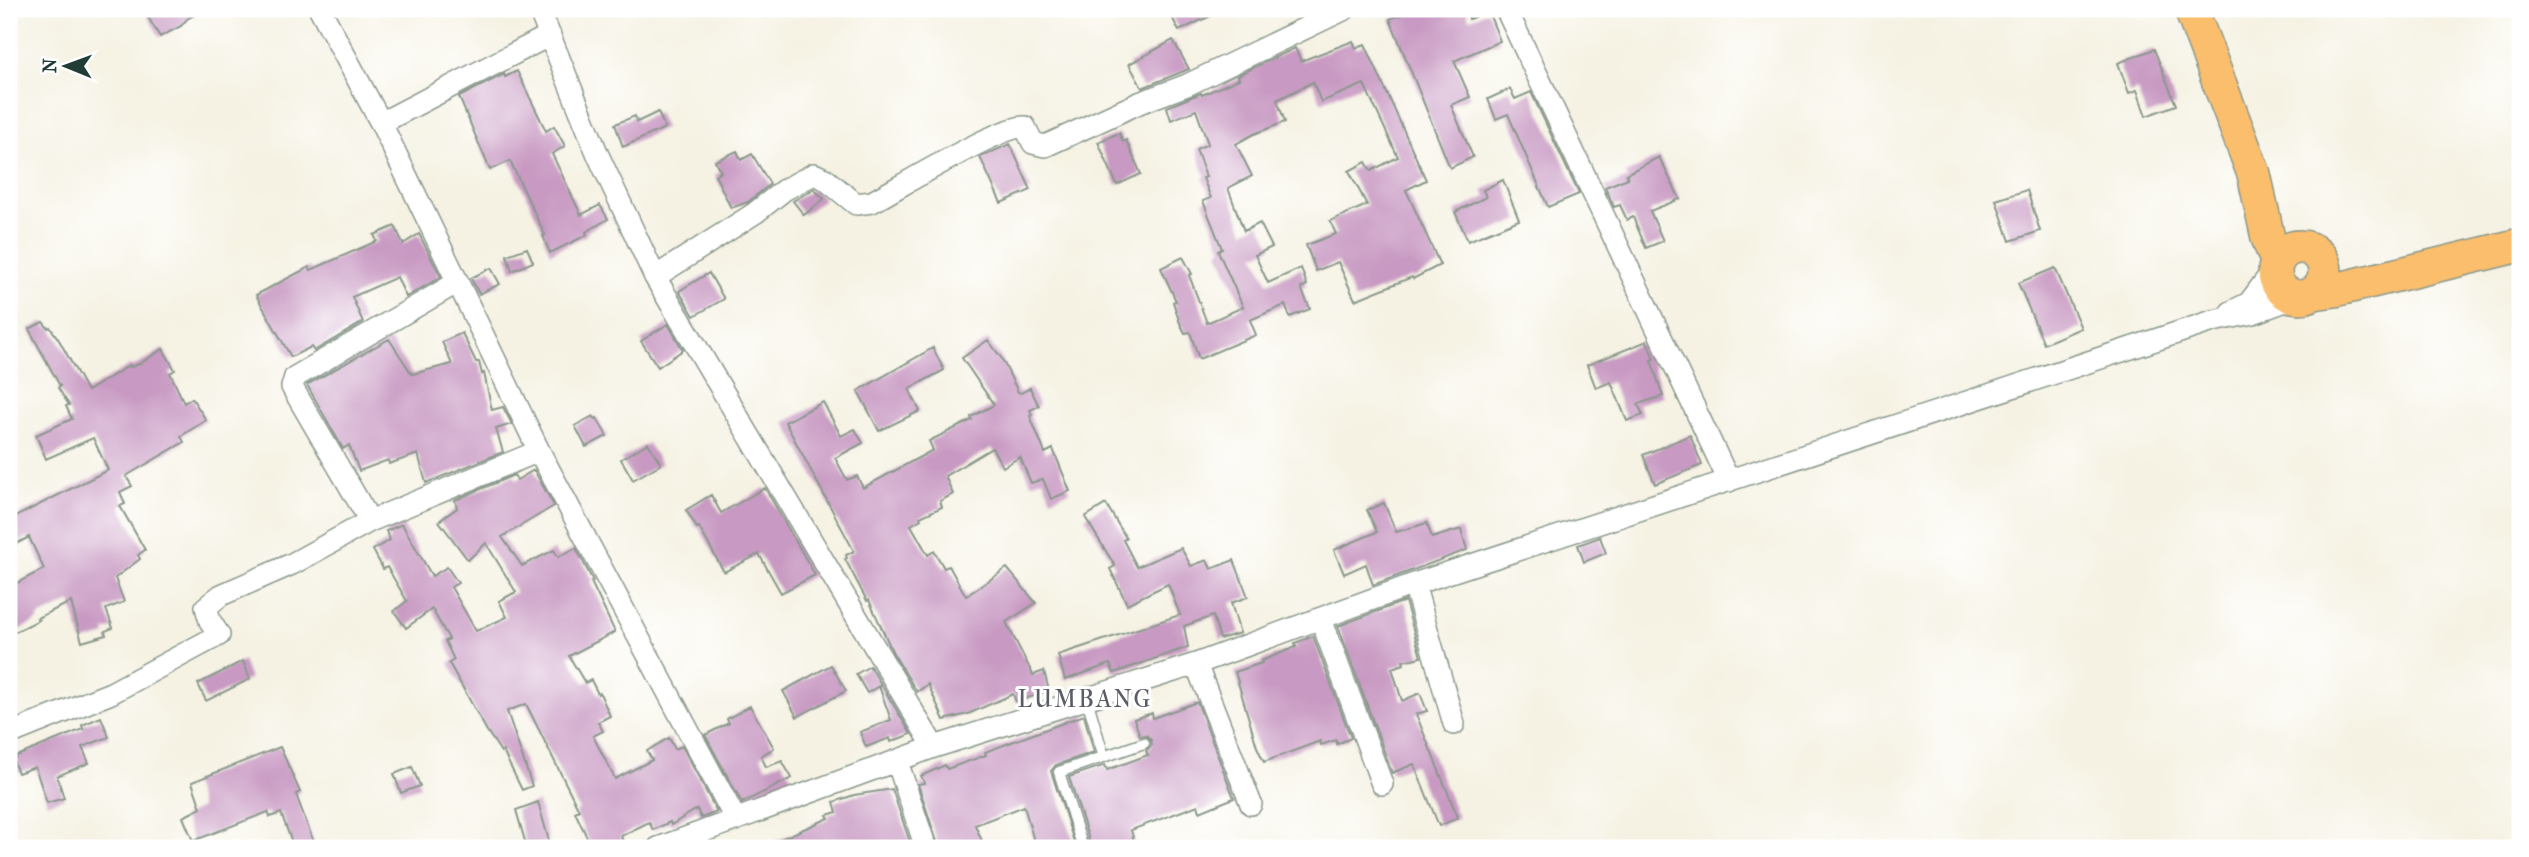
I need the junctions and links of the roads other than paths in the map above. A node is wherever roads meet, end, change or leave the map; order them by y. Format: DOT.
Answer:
graph roads {
  1 [pos="320,9"];
  2 [pos="539,9"];
  3 [pos="1345,9"];
  4 [pos="1506,9"];
  5 [pos="2191,9"];
  6 [pos="550,35"];
  7 [pos="381,123"];
  8 [pos="2254,174"];
  9 [pos="2520,245"];
  10 [pos="2312,250"];
  11 [pos="2276,265"];
  12 [pos="2397,273"];
  13 [pos="655,277"];
  14 [pos="458,282"];
  15 [pos="2305,295"];
  16 [pos="2213,321"];
  17 [pos="540,451"];
  18 [pos="1730,481"];
  19 [pos="370,521"];
  20 [pos="1413,584"];
  21 [pos="1321,620"];
  22 [pos="1196,664"];
  23 [pos="1087,699"];
  24 [pos="1454,724"];
  25 [pos="9,734"];
  26 [pos="1144,743"];
  27 [pos="934,747"];
  28 [pos="1104,757"];
  29 [pos="897,761"];
  30 [pos="1382,784"];
  31 [pos="1251,804"];
  32 [pos="736,820"];
  33 [pos="1081,842"];
  34 [pos="658,848"];
  35 [pos="926,848"];
  1 -- 7 [label="street"];
  2 -- 6 [label="street"];
  3 -- 13 [label="street"];
  4 -- 18 [label="street"];
  5 -- 8 [label="main road"];
  6 -- 7 [label="street"];
  6 -- 13 [label="street"];
  7 -- 14 [label="street"];
  8 -- 10 [label="main road"];
  8 -- 11 [label="main road"];
  9 -- 12 [label="main road"];
  10 -- 11 [label="main road"];
  10 -- 12 [label="main road"];
  10 -- 15 [label="main road"];
  11 -- 15 [label="main road"];
  11 -- 16 [label="street"];
  12 -- 15 [label="main road"];
  13 -- 27 [label="street"];
  14 -- 17 [label="street"];
  14 -- 19 [label="street"];
  15 -- 16 [label="street"];
  16 -- 18 [label="street"];
  17 -- 19 [label="street"];
  17 -- 32 [label="street"];
  18 -- 20 [label="street"];
  19 -- 25 [label="street"];
  20 -- 21 [label="street"];
  20 -- 24 [label="street"];
  21 -- 22 [label="street"];
  21 -- 30 [label="street"];
  22 -- 23 [label="street"];
  22 -- 31 [label="street"];
  23 -- 27 [label="street"];
  23 -- 28 [label="lane"];
  26 -- 28 [label="lane"];
  27 -- 29 [label="street"];
  28 -- 33 [label="lane"];
  29 -- 32 [label="street"];
  29 -- 35 [label="street"];
  32 -- 34 [label="street"];
}
